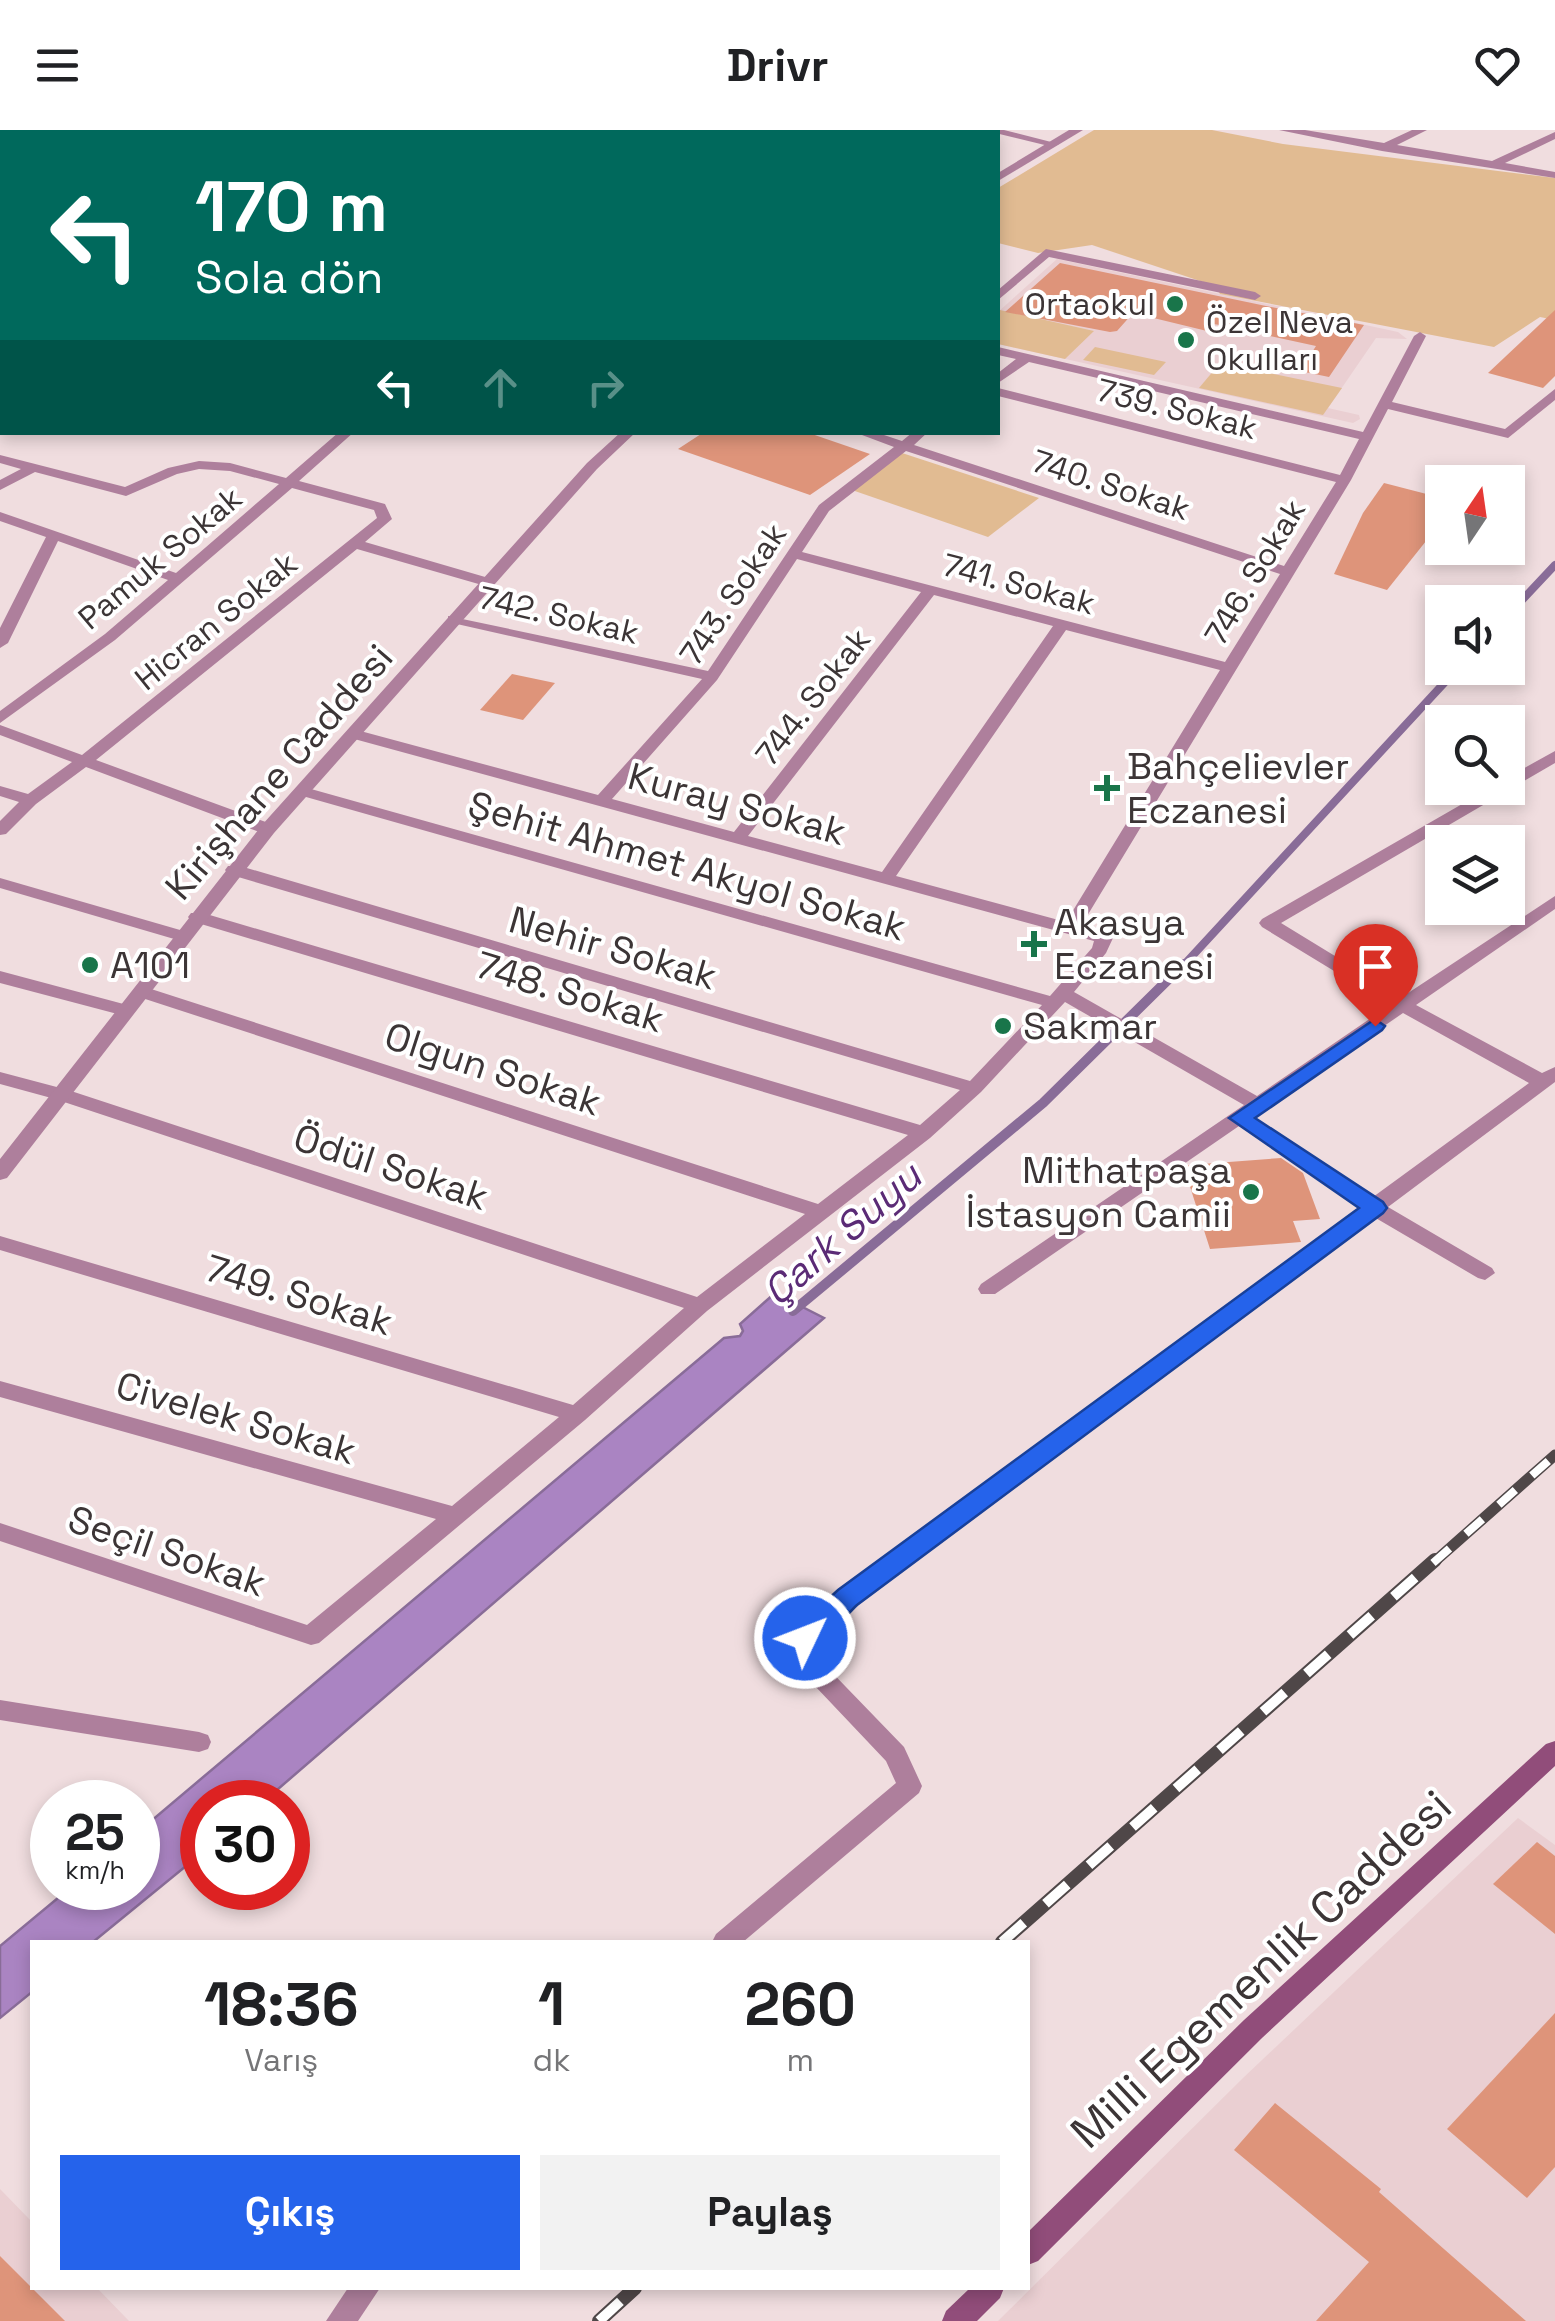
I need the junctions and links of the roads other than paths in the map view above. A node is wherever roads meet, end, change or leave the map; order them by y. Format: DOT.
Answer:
graph roads {
  1 [pos="1077,130"];
  2 [pos="1285,130"];
  3 [pos="1421,130"];
  4 [pos="1000,132"];
  5 [pos="1555,135"];
  6 [pos="1053,144"];
  7 [pos="1382,148"];
  8 [pos="1491,166"];
  9 [pos="1000,175"];
  10 [pos="1555,176"];
  11 [pos="1000,274"];
  12 [pos="1018,278"];
  13 [pos="1000,294"];
  14 [pos="1255,296"];
  15 [pos="1420,336"];
  16 [pos="1000,352"];
  17 [pos="1026,358"];
  18 [pos="1000,378"];
  19 [pos="1000,393"];
  20 [pos="1555,394"];
  21 [pos="1384,404"];
  22 [pos="345,435"];
  23 [pos="627,435"];
  24 [pos="869,435"];
  25 [pos="918,435"];
  26 [pos="1364,436"];
  27 [pos="902,446"];
  28 [pos="0,460"];
  29 [pos="32,468"];
  30 [pos="1344,480"];
  31 [pos="292,483"];
  32 [pos="0,486"];
  33 [pos="0,516"];
  34 [pos="54,535"];
  35 [pos="356,544"];
  36 [pos="794,554"];
  37 [pos="1288,572"];
  38 [pos="180,579"];
  39 [pos="487,582"];
  40 [pos="931,590"];
  41 [pos="453,619"];
  42 [pos="1062,624"];
  43 [pos="0,643"];
  44 [pos="1229,668"];
  45 [pos="712,677"];
  46 [pos="0,718"];
  47 [pos="0,730"];
  48 [pos="353,734"];
  49 [pos="1555,756"];
  50 [pos="84,761"];
  51 [pos="1525,774"];
  52 [pos="0,791"];
  53 [pos="305,792"];
  54 [pos="30,800"];
  55 [pos="602,802"];
  56 [pos="1471,805"];
  57 [pos="268,829"];
  58 [pos="0,830"];
  59 [pos="738,838"];
  60 [pos="234,870"];
  61 [pos="886,879"];
  62 [pos="0,883"];
  63 [pos="1555,901"];
  64 [pos="196,917"];
  65 [pos="1071,929"];
  66 [pos="182,936"];
  67 [pos="0,977"];
  68 [pos="142,992"];
  69 [pos="1065,999"];
  70 [pos="1404,1006"];
  71 [pos="125,1010"];
  72 [pos="1549,1077"];
  73 [pos="0,1078"];
  74 [pos="974,1088"];
  75 [pos="60,1094"];
  76 [pos="1258,1105"];
  77 [pos="1240,1118"];
  78 [pos="923,1134"];
  79 [pos="0,1173"];
  80 [pos="1375,1208"];
  81 [pos="822,1213"];
  82 [pos="0,1243"];
  83 [pos="1485,1273"];
  84 [pos="988,1289"];
  85 [pos="700,1306"];
  86 [pos="0,1389"];
  87 [pos="577,1414"];
  88 [pos="454,1515"];
  89 [pos="0,1532"];
  90 [pos="0,1710"];
  91 [pos="199,1742"];
  92 [pos="1555,1750"];
  93 [pos="726,1940"];
  94 [pos="1030,2249"];
  95 [pos="364,2290"];
  96 [pos="988,2290"];
  97 [pos="340,2321"];
  98 [pos="956,2321"];
  1 -- 6 [label="street"];
  2 -- 7 [label="street"];
  3 -- 7 [label="street"];
  4 -- 6 [label="street"];
  5 -- 8 [label="street"];
  6 -- 9 [label="street"];
  7 -- 8 [label="street"];
  8 -- 10 [label="street"];
  11 -- 12 [label="street"];
  12 -- 13 [label="street"];
  12 -- 14 [label="street"];
  15 -- 21 [label="street, 746. Sokak"];
  16 -- 17 [label="street"];
  17 -- 18 [label="street"];
  17 -- 26 [label="street"];
  19 -- 30 [label="street, 739. Sokak"];
  20 -- 21 [label="street"];
  21 -- 26 [label="street, 746. Sokak"];
  22 -- 31 [label="street, Pamuk Sokak"];
  23 -- 39 [label="street, Kirişhane Caddesi"];
  24 -- 27 [label="street, 740. Sokak"];
  25 -- 27 [label="street, 743. Sokak"];
  26 -- 30 [label="street, 746. Sokak"];
  27 -- 36 [label="street, 743. Sokak"];
  27 -- 37 [label="street, 740. Sokak"];
  28 -- 29 [label="street"];
  29 -- 31 [label="street"];
  29 -- 32 [label="street"];
  30 -- 37 [label="street, 746. Sokak"];
  31 -- 35 [label="street, Hicran Sokak"];
  31 -- 38 [label="street, Pamuk Sokak"];
  33 -- 34 [label="street"];
  34 -- 38 [label="street"];
  34 -- 43 [label="street"];
  35 -- 39 [label="street"];
  35 -- 50 [label="street, Hicran Sokak"];
  36 -- 40 [label="street, 741. Sokak"];
  36 -- 45 [label="street, 743. Sokak"];
  37 -- 44 [label="street, 746. Sokak"];
  38 -- 46 [label="street, Pamuk Sokak"];
  39 -- 41 [label="street, Kirişhane Caddesi"];
  40 -- 42 [label="street, 741. Sokak"];
  40 -- 59 [label="street, 744. Sokak"];
  41 -- 45 [label="street, 742. Sokak"];
  41 -- 48 [label="street, Kirişhane Caddesi"];
  42 -- 44 [label="street, 741. Sokak"];
  42 -- 61 [label="street"];
  44 -- 65 [label="street, 746. Sokak"];
  45 -- 55 [label="street, 743. Sokak"];
  47 -- 50 [label="street"];
  48 -- 53 [label="street, Kirişhane Caddesi"];
  48 -- 55 [label="street, Kuray Sokak"];
  49 -- 51 [label="street"];
  50 -- 54 [label="street, Hicran Sokak"];
  50 -- 57 [label="street"];
  52 -- 54 [label="street"];
  53 -- 57 [label="street, Kirişhane Caddesi"];
  53 -- 69 [label="street, Şehit Ahmet Akyol Sokak"];
  54 -- 58 [label="street, Hicran Sokak"];
  55 -- 59 [label="street, Kuray Sokak"];
  56 -- 70 [label="street"];
  57 -- 60 [label="street, Kirişhane Caddesi"];
  59 -- 61 [label="street, Kuray Sokak"];
  60 -- 64 [label="street, Kirişhane Caddesi"];
  60 -- 74 [label="street, Nehir Sokak"];
  61 -- 65 [label="street, Kuray Sokak"];
  62 -- 66 [label="street"];
  63 -- 70 [label="street"];
  64 -- 66 [label="street, Kirişhane Caddesi"];
  64 -- 78 [label="street, 748. Sokak"];
  65 -- 69 [label="street, Kuray Sokak"];
  66 -- 68 [label="street, Kirişhane Caddesi"];
  67 -- 71 [label="street"];
  68 -- 71 [label="street, Kirişhane Caddesi"];
  68 -- 81 [label="street, Olgun Sokak"];
  69 -- 74 [label="street"];
  69 -- 76 [label="street, Şehit Ahmet Akyol Sokak"];
  70 -- 72 [label="street"];
  70 -- 76 [label="street"];
  71 -- 75 [label="street, Kirişhane Caddesi"];
  72 -- 80 [label="street"];
  73 -- 75 [label="street, Ödül Sokak"];
  74 -- 78 [label="street"];
  75 -- 79 [label="street, Kirişhane Caddesi"];
  75 -- 85 [label="street, Ödül Sokak"];
  76 -- 77 [label="street"];
  77 -- 80 [label="street"];
  77 -- 84 [label="street"];
  78 -- 81 [label="street"];
  80 -- 83 [label="street"];
  80 -- 93 [label="street"];
  81 -- 85 [label="street"];
  82 -- 87 [label="street, 749. Sokak"];
  85 -- 87 [label="street"];
  86 -- 88 [label="street, Civelek Sokak"];
  87 -- 88 [label="street"];
  88 -- 89 [label="street, Seçil Sokak"];
  90 -- 91 [label="street"];
  92 -- 94 [label="main road, Milli Egemenlik Caddesi"];
  95 -- 97 [label="street"];
  96 -- 98 [label="main road"];
}
